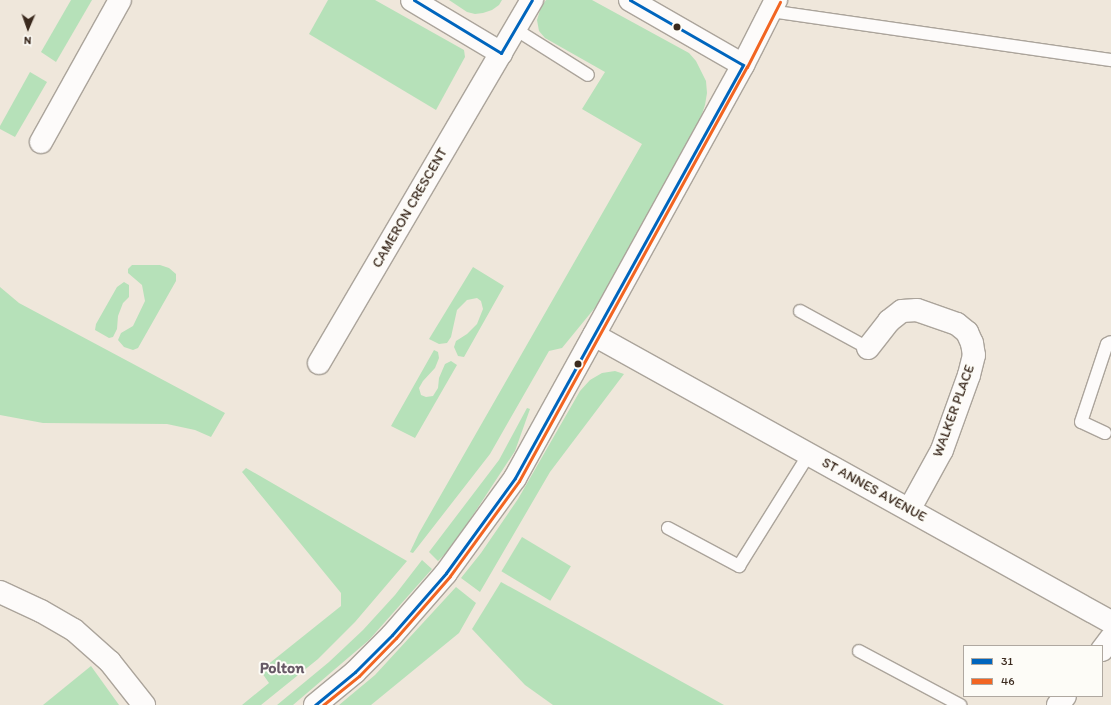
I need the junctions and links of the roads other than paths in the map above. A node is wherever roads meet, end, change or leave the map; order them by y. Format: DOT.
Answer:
graph roads {
  1 [pos="120,0"];
  2 [pos="413,0"];
  3 [pos="532,0"];
  4 [pos="630,0"];
  5 [pos="773,5"];
  6 [pos="515,29"];
  7 [pos="501,53"];
  8 [pos="1111,60"];
  9 [pos="743,65"];
  10 [pos="588,75"];
  11 [pos="41,142"];
  12 [pos="800,311"];
  13 [pos="594,335"];
  14 [pos="1111,342"];
  15 [pos="868,348"];
  16 [pos="319,363"];
  17 [pos="1105,433"];
  18 [pos="809,454"];
  19 [pos="909,510"];
  20 [pos="668,528"];
  21 [pos="0,592"];
  22 [pos="1111,622"];
  23 [pos="1111,638"];
  24 [pos="1103,649"];
  25 [pos="859,651"];
  26 [pos="1064,697"];
  27 [pos="144,705"];
  28 [pos="315,705"];
  29 [pos="960,705"];
  30 [pos="1058,705"];
  1 -- 11 [label="street"];
  2 -- 7 [label="street"];
  3 -- 6 [label="street, CAMERON CRESCENT"];
  4 -- 9 [label="street"];
  5 -- 8 [label="lane"];
  5 -- 9 [label="street"];
  6 -- 7 [label="street, CAMERON CRESCENT"];
  6 -- 10 [label="lane"];
  7 -- 16 [label="street, CAMERON CRESCENT"];
  9 -- 13 [label="street"];
  12 -- 15 [label="lane"];
  13 -- 18 [label="street, ST ANNES AVENUE"];
  13 -- 28 [label="street"];
  14 -- 17 [label="lane"];
  15 -- 19 [label="street, WALKER PLACE"];
  18 -- 19 [label="street, ST ANNES AVENUE"];
  18 -- 20 [label="lane"];
  19 -- 22 [label="street, ST ANNES AVENUE"];
  21 -- 27 [label="street"];
  23 -- 24 [label="street"];
  25 -- 29 [label="lane"];
  26 -- 30 [label="street"];
}
